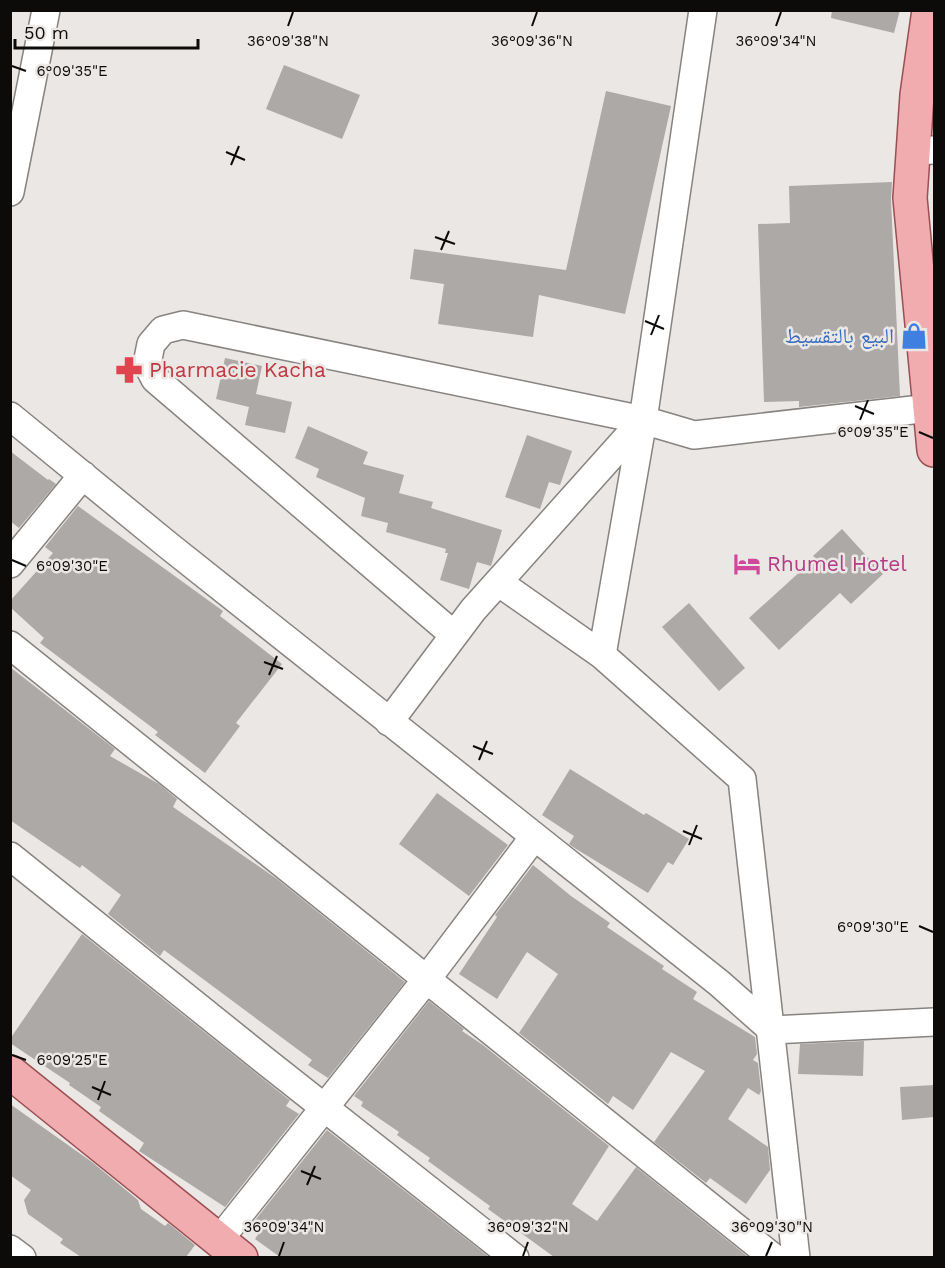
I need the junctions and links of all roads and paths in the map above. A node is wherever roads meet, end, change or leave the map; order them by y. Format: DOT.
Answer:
graph roads {
  1 [pos="46,10"];
  2 [pos="703,10"];
  3 [pos="930,10"];
  4 [pos="924,151"];
  5 [pos="10,192"];
  6 [pos="930,408"];
  7 [pos="10,416"];
  8 [pos="643,420"];
  9 [pos="934,450"];
  10 [pos="83,475"];
  11 [pos="10,564"];
  12 [pos="498,582"];
  13 [pos="454,635"];
  14 [pos="10,645"];
  15 [pos="602,655"];
  16 [pos="389,722"];
  17 [pos="534,837"];
  18 [pos="10,856"];
  19 [pos="426,980"];
  20 [pos="934,1022"];
  21 [pos="772,1030"];
  22 [pos="10,1072"];
  23 [pos="324,1107"];
  24 [pos="10,1249"];
  25 [pos="230,1249"];
  26 [pos="22,1257"];
  27 [pos="516,1257"];
  28 [pos="774,1257"];
  29 [pos="796,1257"];
  1 -- 5 [label="street"];
  2 -- 8 [label="street"];
  3 -- 4 [label="main road"];
  4 -- 6 [label="main road"];
  6 -- 8 [label="street"];
  6 -- 9 [label="main road"];
  7 -- 10 [label="street"];
  8 -- 12 [label="street"];
  8 -- 13 [label="street"];
  8 -- 15 [label="street"];
  10 -- 11 [label="street"];
  10 -- 16 [label="street"];
  12 -- 13 [label="street"];
  12 -- 15 [label="street"];
  13 -- 16 [label="street"];
  14 -- 19 [label="street"];
  15 -- 21 [label="street"];
  16 -- 17 [label="street"];
  17 -- 19 [label="street"];
  17 -- 21 [label="street"];
  18 -- 23 [label="street"];
  19 -- 23 [label="street"];
  19 -- 28 [label="street"];
  20 -- 21 [label="street"];
  21 -- 29 [label="street"];
  22 -- 25 [label="main road"];
  23 -- 25 [label="street"];
  23 -- 27 [label="street"];
  24 -- 26 [label="street"];
}
